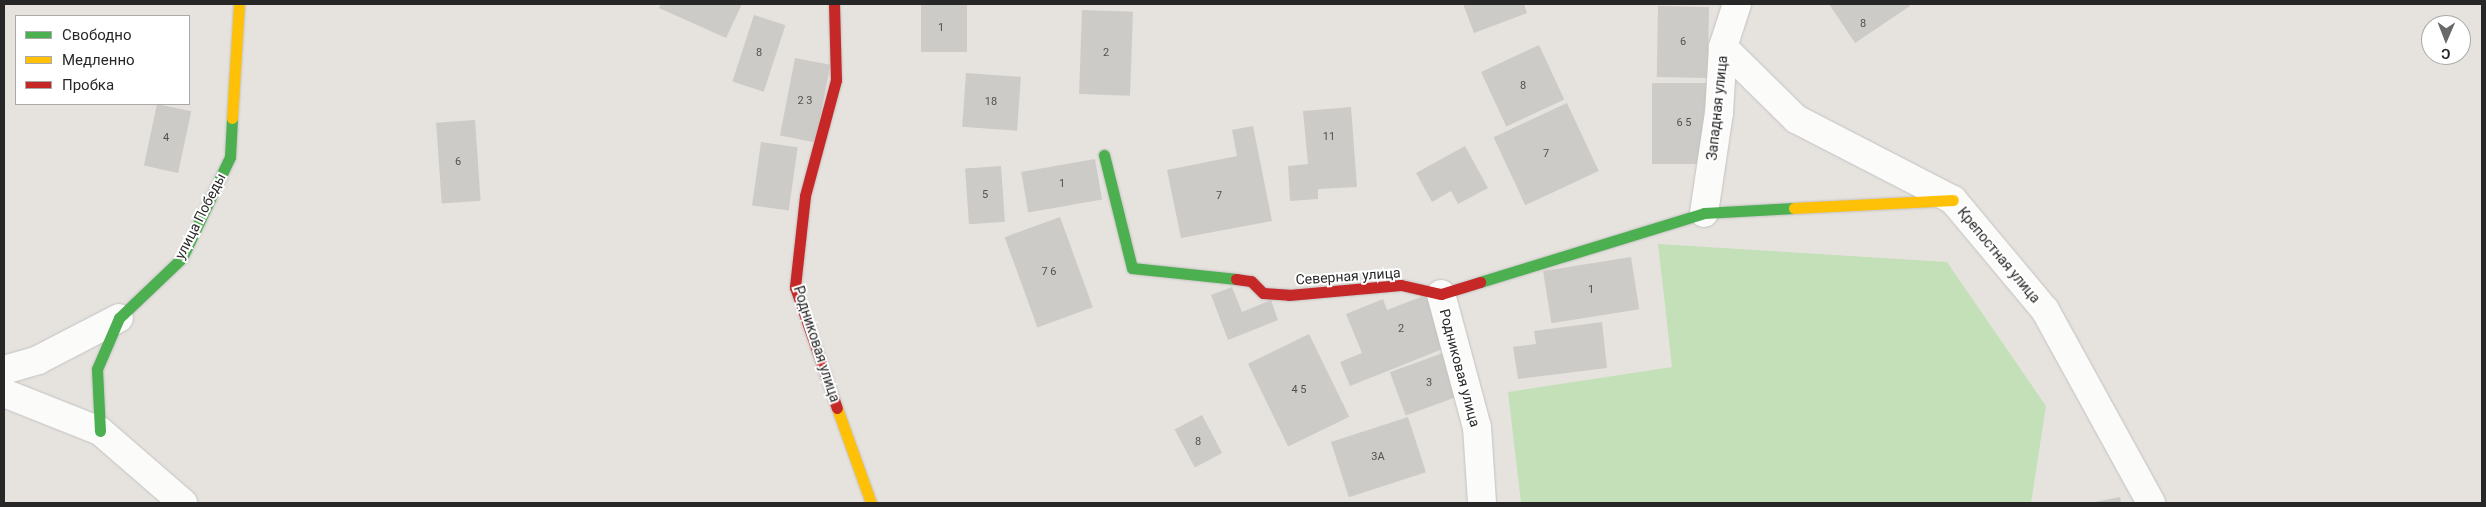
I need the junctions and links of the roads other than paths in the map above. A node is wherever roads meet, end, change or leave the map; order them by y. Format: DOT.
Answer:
graph roads {
  1 [pos="239,4"];
  2 [pos="834,4"];
  3 [pos="1737,4"];
  4 [pos="1723,47"];
  5 [pos="1104,155"];
  6 [pos="1953,200"];
  7 [pos="1704,213"];
  8 [pos="1440,294"];
  9 [pos="119,318"];
  10 [pos="4,370"];
  11 [pos="4,393"];
  12 [pos="100,431"];
  13 [pos="183,503"];
  14 [pos="871,503"];
  15 [pos="1482,503"];
  16 [pos="2150,503"];
  1 -- 9 [label="street, улица Победы"];
  2 -- 14 [label="street, Родниковая улица"];
  3 -- 4 [label="street, Западная улица"];
  4 -- 6 [label="street, Крепостная улица"];
  4 -- 7 [label="street, Западная улица"];
  5 -- 8 [label="street, Северная улица"];
  6 -- 7 [label="street"];
  6 -- 16 [label="street, Крепостная улица"];
  7 -- 8 [label="street"];
  8 -- 15 [label="street, Родниковая улица"];
  9 -- 10 [label="street"];
  9 -- 12 [label="street, улица Победы"];
  11 -- 12 [label="street"];
  12 -- 13 [label="street"];
}
